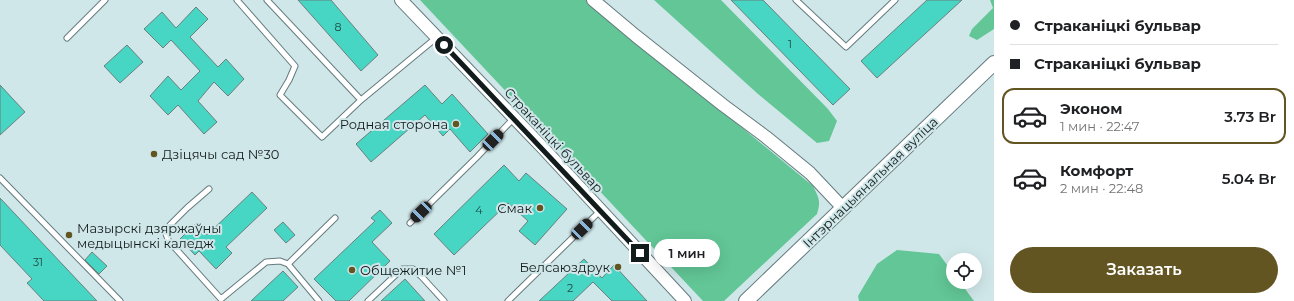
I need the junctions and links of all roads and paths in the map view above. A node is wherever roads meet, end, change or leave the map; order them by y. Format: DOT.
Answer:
graph roads {
  1 [pos="105,0"];
  2 [pos="237,0"];
  3 [pos="267,0"];
  4 [pos="401,0"];
  5 [pos="593,0"];
  6 [pos="796,0"];
  7 [pos="895,0"];
  8 [pos="437,37"];
  9 [pos="67,38"];
  10 [pos="994,63"];
  11 [pos="361,100"];
  12 [pos="514,118"];
  13 [pos="0,178"];
  14 [pos="209,189"];
  15 [pos="843,208"];
  16 [pos="601,210"];
  17 [pos="335,218"];
  18 [pos="410,223"];
  19 [pos="288,264"];
  20 [pos="220,300"];
  21 [pos="120,301"];
  22 [pos="319,301"];
  23 [pos="368,301"];
  24 [pos="444,301"];
  25 [pos="508,301"];
  26 [pos="685,301"];
  27 [pos="746,301"];
  1 -- 9 [label="lane"];
  2 -- 11 [label="lane"];
  3 -- 11 [label="lane"];
  4 -- 8 [label="street, Страканіцкі бульвар"];
  5 -- 15 [label="street"];
  6 -- 7 [label="lane"];
  8 -- 11 [label="lane"];
  8 -- 12 [label="street, Страканіцкі бульвар"];
  10 -- 15 [label="main road, Інтэрнацыянальная вуліца"];
  12 -- 16 [label="street, Страканіцкі бульвар"];
  12 -- 18 [label="lane"];
  13 -- 21 [label="lane"];
  14 -- 20 [label="lane"];
  15 -- 27 [label="main road, Інтэрнацыянальная вуліца"];
  16 -- 25 [label="lane"];
  16 -- 26 [label="street, Страканіцкі бульвар"];
  17 -- 19 [label="lane"];
  19 -- 20 [label="lane"];
  19 -- 22 [label="lane"];
  23 -- 24 [label="lane"];
}
